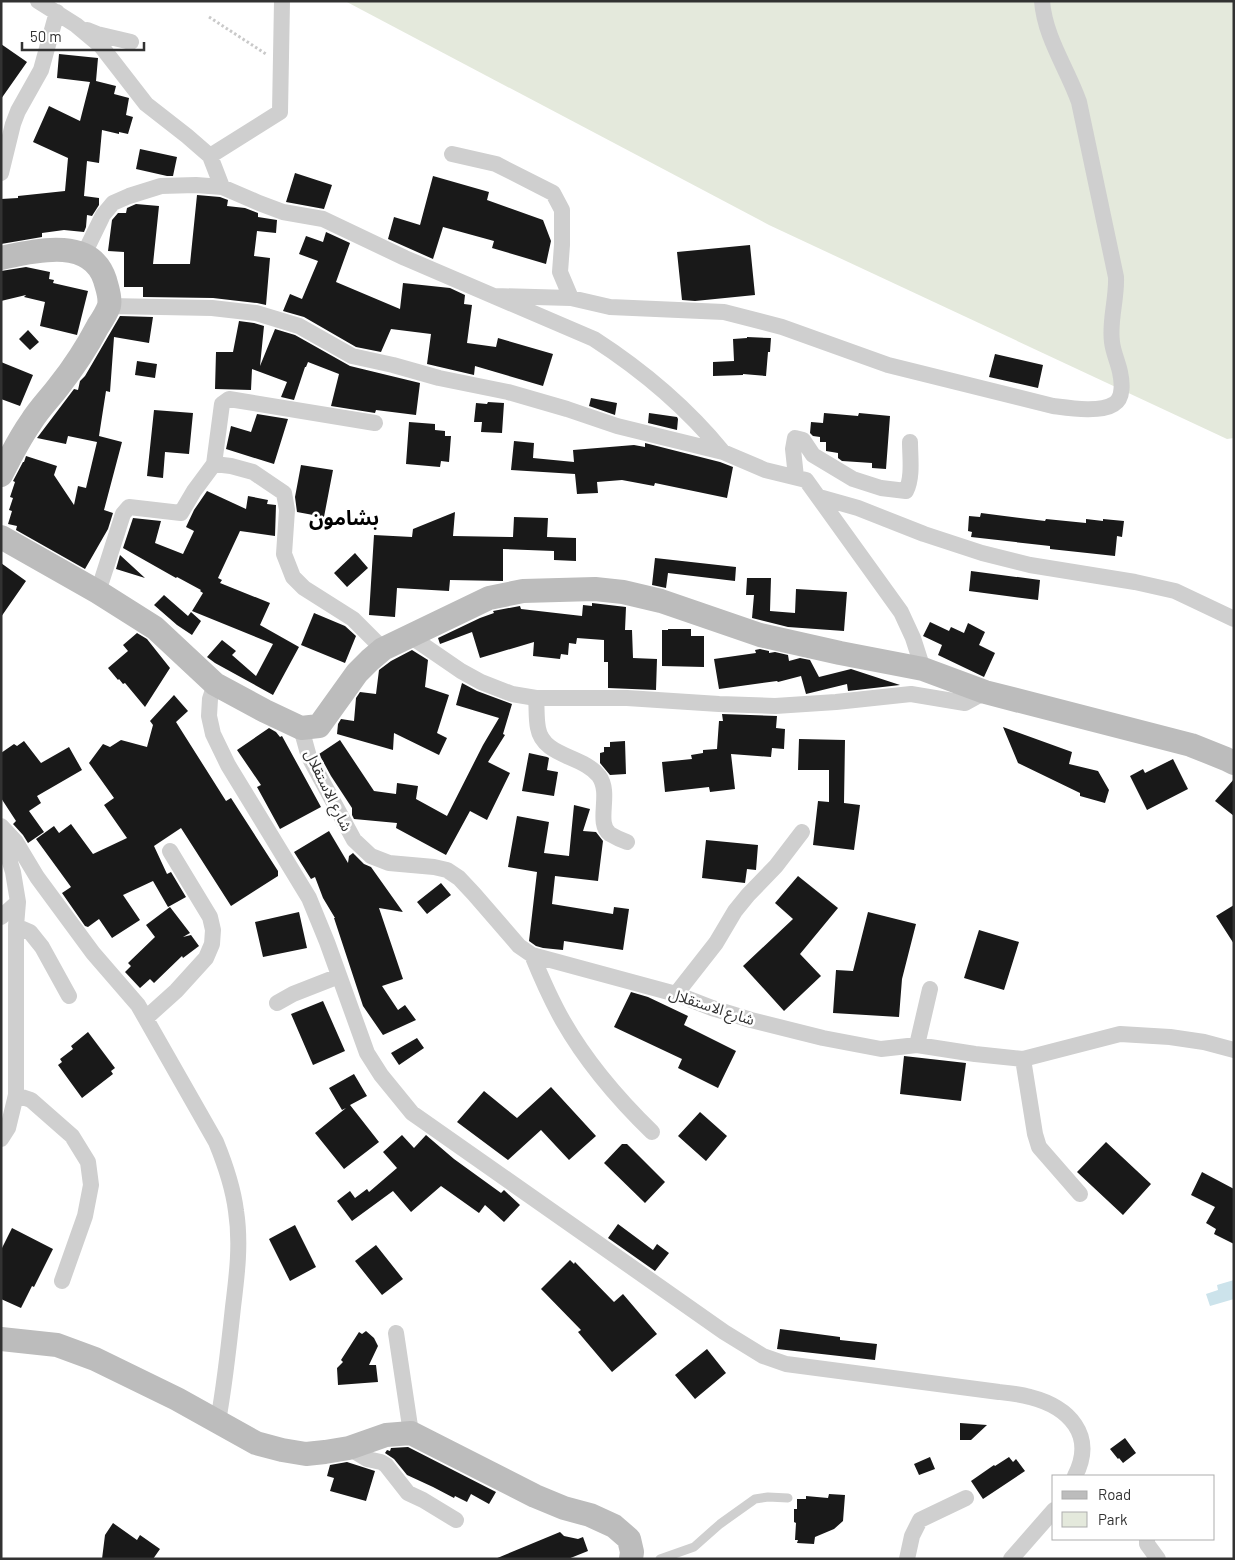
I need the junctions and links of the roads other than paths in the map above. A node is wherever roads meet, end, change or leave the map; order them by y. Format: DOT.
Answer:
graph roads {
  1 [pos="38,1"];
  2 [pos="282,1"];
  3 [pos="1042,1"];
  4 [pos="57,12"];
  5 [pos="76,25"];
  6 [pos="131,42"];
  7 [pos="452,154"];
  8 [pos="210,156"];
  9 [pos="1,173"];
  10 [pos="222,187"];
  11 [pos="84,254"];
  12 [pos="1,258"];
  13 [pos="495,296"];
  14 [pos="571,298"];
  15 [pos="109,306"];
  16 [pos="376,423"];
  17 [pos="910,442"];
  18 [pos="723,452"];
  19 [pos="214,464"];
  20 [pos="1,475"];
  21 [pos="796,477"];
  22 [pos="819,497"];
  23 [pos="1,537"];
  24 [pos="98,592"];
  25 [pos="1234,619"];
  26 [pos="410,636"];
  27 [pos="383,649"];
  28 [pos="922,669"];
  29 [pos="216,684"];
  30 [pos="985,692"];
  31 [pos="536,698"];
  32 [pos="302,728"];
  33 [pos="1231,757"];
  34 [pos="1,826"];
  35 [pos="802,832"];
  36 [pos="1,833"];
  37 [pos="627,842"];
  38 [pos="170,851"];
  39 [pos="18,902"];
  40 [pos="1,917"];
  41 [pos="16,926"];
  42 [pos="532,955"];
  43 [pos="339,976"];
  44 [pos="930,989"];
  45 [pos="676,994"];
  46 [pos="69,996"];
  47 [pos="277,1003"];
  48 [pos="146,1018"];
  49 [pos="917,1045"];
  50 [pos="1234,1050"];
  51 [pos="1023,1059"];
  52 [pos="16,1096"];
  53 [pos="652,1132"];
  54 [pos="1,1139"];
  55 [pos="1080,1194"];
  56 [pos="62,1281"];
  57 [pos="396,1333"];
  58 [pos="1,1339"];
  59 [pos="218,1421"];
  60 [pos="411,1433"];
  61 [pos="349,1448"];
  62 [pos="1081,1474"];
  63 [pos="788,1498"];
  64 [pos="966,1498"];
  65 [pos="1052,1512"];
  66 [pos="456,1520"];
  67 [pos="1146,1540"];
  68 [pos="630,1559"];
  69 [pos="660,1559"];
  70 [pos="907,1559"];
  71 [pos="1011,1559"];
  72 [pos="1158,1559"];
  1 -- 4 [label="street"];
  2 -- 8 [label="street"];
  3 -- 14 [label="street"];
  4 -- 5 [label="street"];
  4 -- 9 [label="street"];
  5 -- 6 [label="street"];
  5 -- 8 [label="street"];
  7 -- 14 [label="street"];
  8 -- 10 [label="street"];
  10 -- 11 [label="street"];
  10 -- 13 [label="street"];
  11 -- 12 [label="main road"];
  11 -- 15 [label="main road"];
  13 -- 14 [label="street"];
  13 -- 18 [label="street"];
  15 -- 18 [label="street"];
  15 -- 20 [label="main road"];
  16 -- 19 [label="street"];
  17 -- 21 [label="street"];
  18 -- 21 [label="street"];
  19 -- 24 [label="street"];
  19 -- 27 [label="street"];
  21 -- 22 [label="street"];
  22 -- 25 [label="street"];
  22 -- 28 [label="street"];
  23 -- 24 [label="main road"];
  24 -- 29 [label="main road"];
  26 -- 27 [label="main road"];
  26 -- 28 [label="main road"];
  26 -- 31 [label="street"];
  27 -- 32 [label="main road"];
  28 -- 30 [label="main road"];
  29 -- 32 [label="main road"];
  29 -- 43 [label="street"];
  30 -- 31 [label="street"];
  30 -- 33 [label="main road"];
  31 -- 37 [label="street"];
  32 -- 42 [label="street, شارع الاستقلال"];
  34 -- 48 [label="street"];
  35 -- 45 [label="street"];
  36 -- 39 [label="street"];
  38 -- 48 [label="street"];
  39 -- 40 [label="street"];
  39 -- 41 [label="street"];
  41 -- 46 [label="street"];
  41 -- 52 [label="street"];
  42 -- 45 [label="street, شارع الاستقلال"];
  42 -- 53 [label="street"];
  43 -- 47 [label="street"];
  43 -- 62 [label="street"];
  44 -- 49 [label="street"];
  45 -- 49 [label="street, شارع الاستقلال"];
  48 -- 59 [label="street"];
  49 -- 51 [label="street, شارع الاستقلال"];
  50 -- 51 [label="street, شارع الاستقلال"];
  51 -- 55 [label="street"];
  52 -- 54 [label="street"];
  52 -- 56 [label="street"];
  57 -- 60 [label="street"];
  58 -- 59 [label="main road"];
  59 -- 61 [label="main road"];
  60 -- 61 [label="main road"];
  60 -- 68 [label="main road"];
  61 -- 66 [label="street"];
  63 -- 69 [label="lane"];
  64 -- 70 [label="street"];
  65 -- 71 [label="street"];
  67 -- 72 [label="street"];
}
